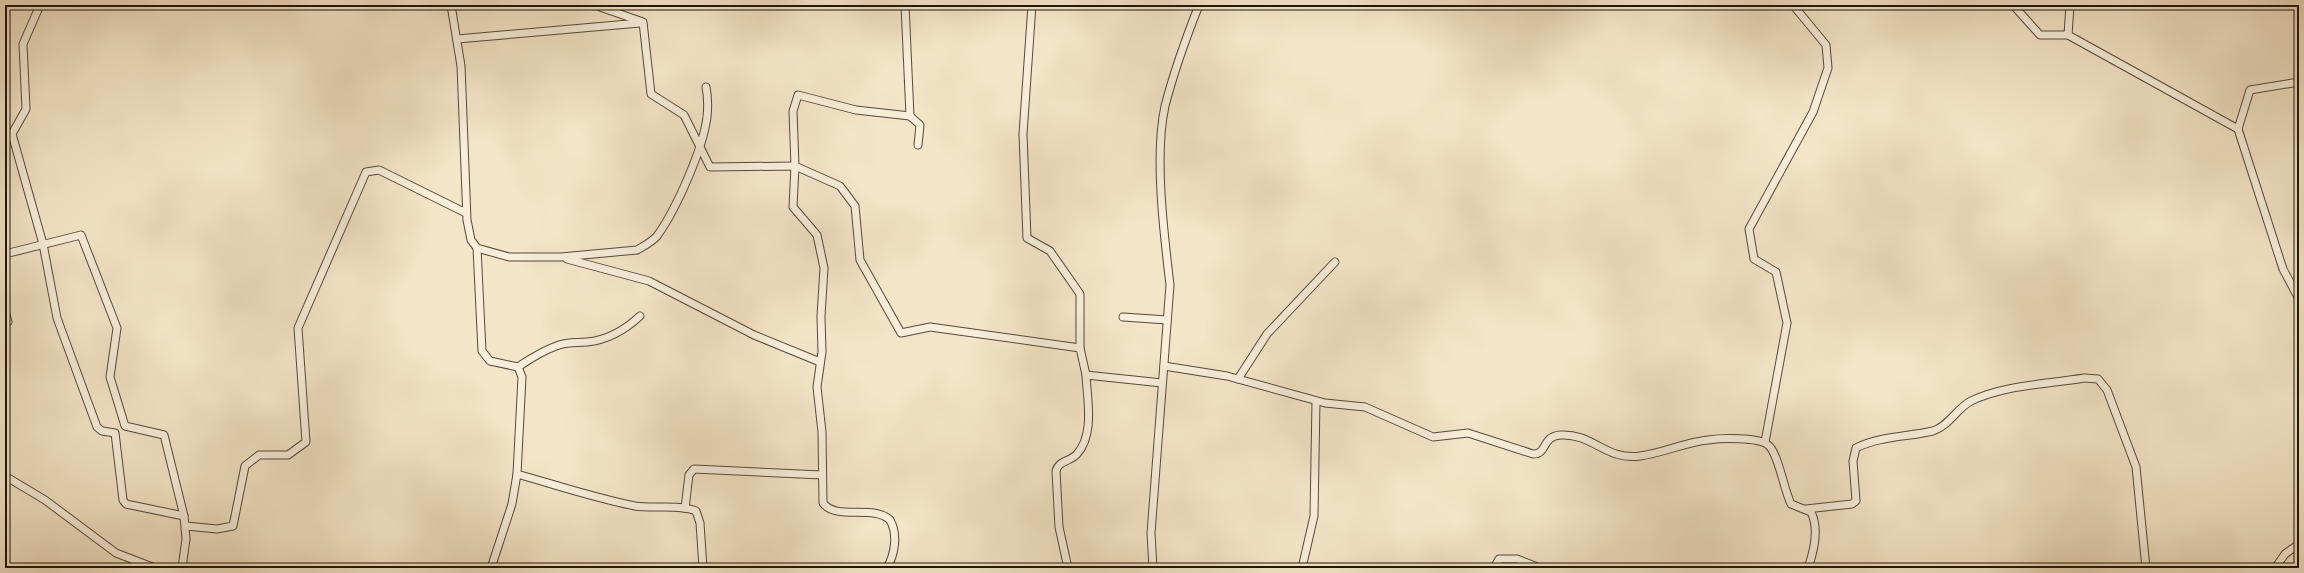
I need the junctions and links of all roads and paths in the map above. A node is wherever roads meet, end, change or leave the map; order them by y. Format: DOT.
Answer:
graph roads {
  1 [pos="40,5"];
  2 [pos="451,5"];
  3 [pos="600,5"];
  4 [pos="905,5"];
  5 [pos="1032,5"];
  6 [pos="1199,5"];
  7 [pos="1793,5"];
  8 [pos="2013,5"];
  9 [pos="2070,5"];
  10 [pos="643,22"];
  11 [pos="2068,35"];
  12 [pos="457,39"];
  13 [pos="2299,82"];
  14 [pos="706,87"];
  15 [pos="910,116"];
  16 [pos="2238,129"];
  17 [pos="918,144"];
  18 [pos="699,145"];
  19 [pos="795,166"];
  20 [pos="466,213"];
  21 [pos="43,244"];
  22 [pos="477,248"];
  23 [pos="5,254"];
  24 [pos="561,257"];
  25 [pos="1335,262"];
  26 [pos="2299,299"];
  27 [pos="5,311"];
  28 [pos="640,316"];
  29 [pos="1123,317"];
  30 [pos="1167,320"];
  31 [pos="8,322"];
  32 [pos="1080,348"];
  33 [pos="820,362"];
  34 [pos="1164,366"];
  35 [pos="518,367"];
  36 [pos="1086,375"];
  37 [pos="1238,379"];
  38 [pos="1162,382"];
  39 [pos="1316,401"];
  40 [pos="1765,442"];
  41 [pos="516,474"];
  42 [pos="822,475"];
  43 [pos="5,476"];
  44 [pos="685,508"];
  45 [pos="1806,509"];
  46 [pos="184,516"];
  47 [pos="186,526"];
  48 [pos="2299,544"];
  49 [pos="155,568"];
  50 [pos="182,568"];
  51 [pos="492,568"];
  52 [pos="703,568"];
  53 [pos="887,568"];
  54 [pos="1068,568"];
  55 [pos="1153,568"];
  56 [pos="1302,568"];
  57 [pos="1494,568"];
  58 [pos="1540,568"];
  59 [pos="1724,568"];
  60 [pos="1737,568"];
  61 [pos="1808,568"];
  62 [pos="2146,568"];
  63 [pos="2275,568"];
  1 -- 21 [label="street"];
  2 -- 12 [label="street"];
  3 -- 10 [label="street"];
  4 -- 15 [label="street"];
  5 -- 32 [label="street"];
  6 -- 30 [label="street"];
  7 -- 40 [label="street"];
  8 -- 11 [label="street"];
  9 -- 11 [label="street"];
  10 -- 12 [label="street"];
  10 -- 18 [label="street"];
  11 -- 16 [label="street"];
  12 -- 20 [label="street"];
  13 -- 16 [label="street"];
  14 -- 18 [label="street"];
  15 -- 17 [label="street"];
  15 -- 19 [label="street"];
  16 -- 26 [label="street"];
  18 -- 19 [label="street"];
  18 -- 24 [label="street"];
  19 -- 32 [label="street"];
  19 -- 33 [label="street"];
  20 -- 22 [label="street"];
  20 -- 47 [label="street"];
  21 -- 23 [label="street"];
  21 -- 46 [label="street"];
  21 -- 46 [label="street"];
  22 -- 24 [label="street"];
  22 -- 35 [label="street"];
  24 -- 33 [label="street"];
  25 -- 37 [label="street"];
  27 -- 31 [label="street"];
  28 -- 35 [label="street"];
  29 -- 30 [label="street"];
  30 -- 34 [label="street"];
  32 -- 36 [label="street"];
  33 -- 42 [label="street"];
  34 -- 37 [label="street"];
  34 -- 38 [label="street"];
  35 -- 41 [label="street"];
  36 -- 38 [label="street"];
  36 -- 54 [label="street"];
  37 -- 39 [label="street"];
  38 -- 55 [label="street"];
  39 -- 40 [label="street"];
  39 -- 56 [label="street"];
  40 -- 45 [label="street"];
  41 -- 44 [label="street"];
  41 -- 51 [label="street"];
  42 -- 44 [label="street"];
  42 -- 53 [label="street"];
  43 -- 49 [label="street"];
  44 -- 52 [label="street"];
  45 -- 61 [label="street"];
  45 -- 62 [label="street"];
  46 -- 47 [label="street"];
  47 -- 50 [label="street"];
  48 -- 63 [label="street"];
  57 -- 58 [label="street"];
  59 -- 60 [label="street"];
}
